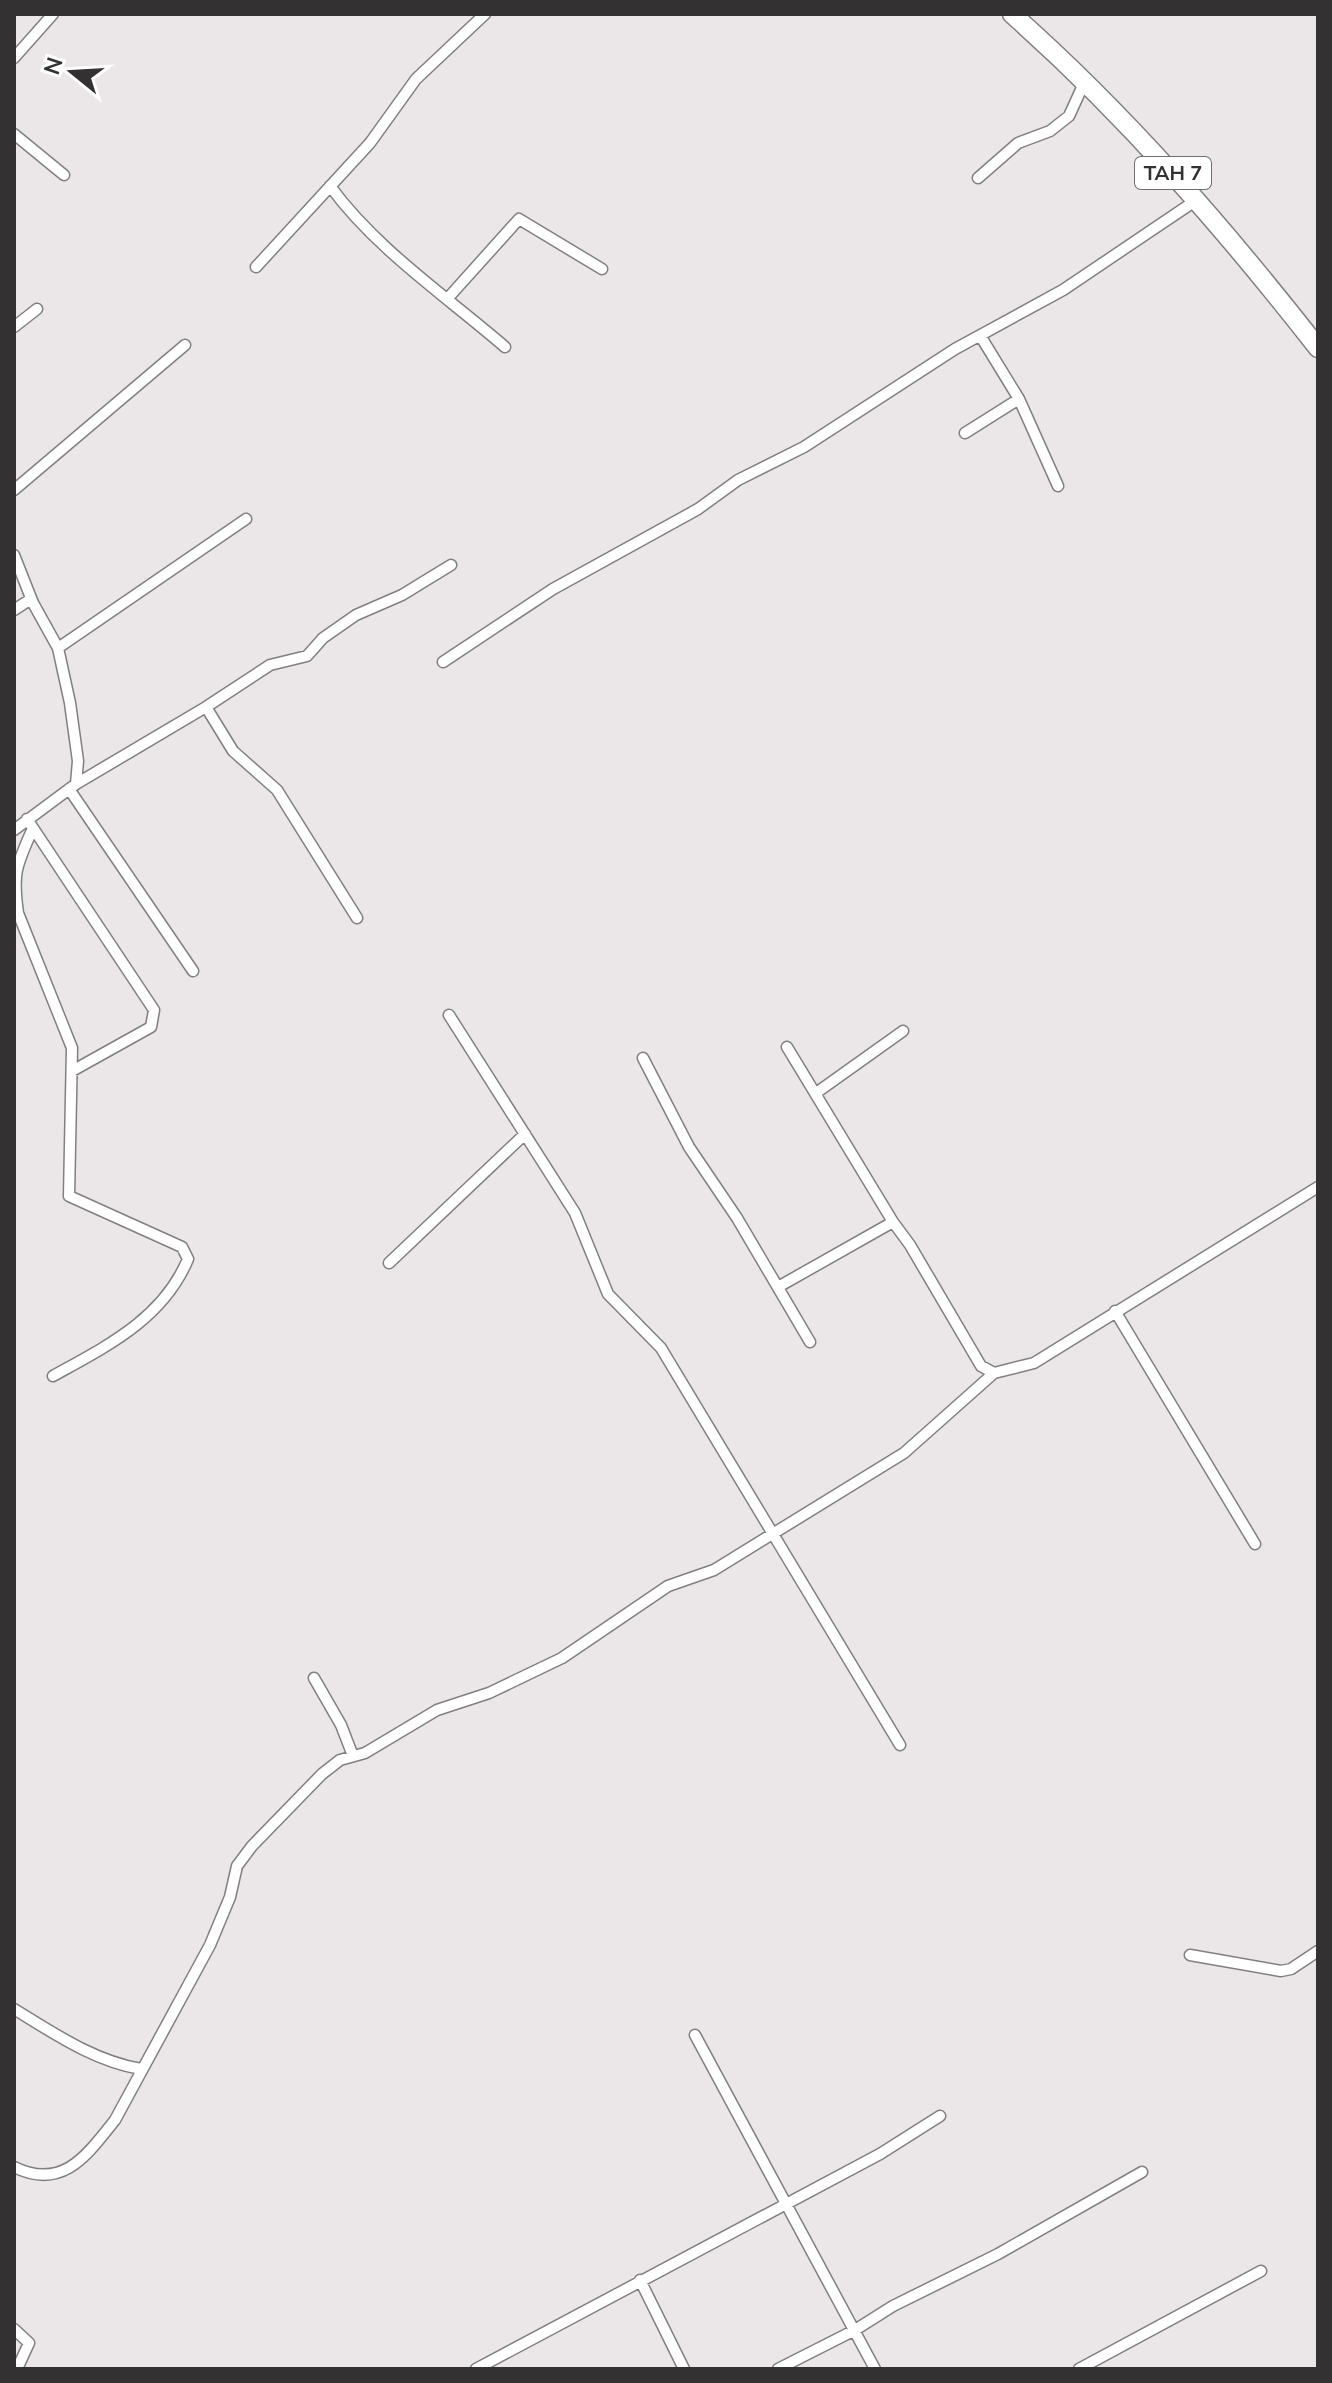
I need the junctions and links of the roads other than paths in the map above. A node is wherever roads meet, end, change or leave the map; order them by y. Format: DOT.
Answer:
graph roads {
  1 [pos="53,14"];
  2 [pos="485,14"];
  3 [pos="1012,14"];
  4 [pos="14,58"];
  5 [pos="1086,80"];
  6 [pos="14,134"];
  7 [pos="64,175"];
  8 [pos="978,178"];
  9 [pos="330,186"];
  10 [pos="1198,199"];
  11 [pos="256,267"];
  12 [pos="602,269"];
  13 [pos="448,298"];
  14 [pos="37,309"];
  15 [pos="14,327"];
  16 [pos="981,337"];
  17 [pos="185,345"];
  18 [pos="505,347"];
  19 [pos="1318,348"];
  20 [pos="1019,399"];
  21 [pos="965,433"];
  22 [pos="1058,486"];
  23 [pos="14,490"];
  24 [pos="246,519"];
  25 [pos="14,555"];
  26 [pos="451,565"];
  27 [pos="31,599"];
  28 [pos="14,610"];
  29 [pos="58,648"];
  30 [pos="443,662"];
  31 [pos="206,707"];
  32 [pos="72,786"];
  33 [pos="30,824"];
  34 [pos="14,830"];
  35 [pos="357,918"];
  36 [pos="193,971"];
  37 [pos="449,1015"];
  38 [pos="903,1031"];
  39 [pos="787,1047"];
  40 [pos="643,1058"];
  41 [pos="72,1071"];
  42 [pos="816,1093"];
  43 [pos="525,1134"];
  44 [pos="1318,1187"];
  45 [pos="893,1222"];
  46 [pos="389,1263"];
  47 [pos="778,1287"];
  48 [pos="1115,1311"];
  49 [pos="810,1342"];
  50 [pos="994,1373"];
  51 [pos="53,1376"];
  52 [pos="773,1536"];
  53 [pos="1255,1544"];
  54 [pos="314,1678"];
  55 [pos="900,1745"];
  56 [pos="353,1756"];
  57 [pos="1318,1951"];
  58 [pos="1190,1955"];
  59 [pos="14,2009"];
  60 [pos="695,2035"];
  61 [pos="141,2069"];
  62 [pos="940,2116"];
  63 [pos="14,2167"];
  64 [pos="1142,2172"];
  65 [pos="786,2203"];
  66 [pos="1261,2271"];
  67 [pos="640,2280"];
  68 [pos="14,2329"];
  69 [pos="855,2330"];
  70 [pos="491,2366"];
  71 [pos="17,2369"];
  72 [pos="476,2369"];
  73 [pos="684,2369"];
  74 [pos="778,2369"];
  75 [pos="875,2369"];
  76 [pos="1079,2369"];
  1 -- 4 [label="street"];
  2 -- 9 [label="street"];
  3 -- 5 [label="highway, TAH 7"];
  5 -- 8 [label="street"];
  5 -- 10 [label="highway, TAH 7"];
  6 -- 7 [label="street"];
  9 -- 11 [label="street"];
  9 -- 13 [label="street"];
  10 -- 16 [label="street"];
  10 -- 19 [label="highway, TAH 7"];
  12 -- 13 [label="street"];
  13 -- 18 [label="street"];
  14 -- 15 [label="street"];
  16 -- 20 [label="street"];
  16 -- 30 [label="street"];
  17 -- 23 [label="street"];
  20 -- 21 [label="street"];
  20 -- 22 [label="street"];
  24 -- 29 [label="street"];
  25 -- 27 [label="street"];
  26 -- 31 [label="street"];
  27 -- 28 [label="street"];
  27 -- 29 [label="street"];
  29 -- 32 [label="street"];
  31 -- 32 [label="street"];
  31 -- 35 [label="street"];
  32 -- 33 [label="street"];
  32 -- 36 [label="street"];
  33 -- 34 [label="street"];
  33 -- 41 [label="street"];
  33 -- 41 [label="street"];
  37 -- 43 [label="street"];
  38 -- 42 [label="street"];
  39 -- 42 [label="street"];
  40 -- 47 [label="street"];
  41 -- 51 [label="street"];
  42 -- 45 [label="street"];
  43 -- 46 [label="street"];
  43 -- 52 [label="street"];
  44 -- 48 [label="street"];
  45 -- 47 [label="street"];
  45 -- 50 [label="street"];
  47 -- 49 [label="street"];
  48 -- 50 [label="street"];
  48 -- 53 [label="street"];
  50 -- 52 [label="street"];
  52 -- 55 [label="street"];
  52 -- 56 [label="street"];
  54 -- 56 [label="street"];
  56 -- 61 [label="street"];
  57 -- 58 [label="street"];
  59 -- 61 [label="street"];
  60 -- 65 [label="street"];
  61 -- 63 [label="street"];
  62 -- 65 [label="street"];
  64 -- 69 [label="street"];
  65 -- 67 [label="street"];
  65 -- 69 [label="street"];
  66 -- 76 [label="street"];
  67 -- 70 [label="street"];
  67 -- 73 [label="street"];
  68 -- 71 [label="street"];
  69 -- 74 [label="street"];
  69 -- 75 [label="street"];
  70 -- 72 [label="street"];
}
